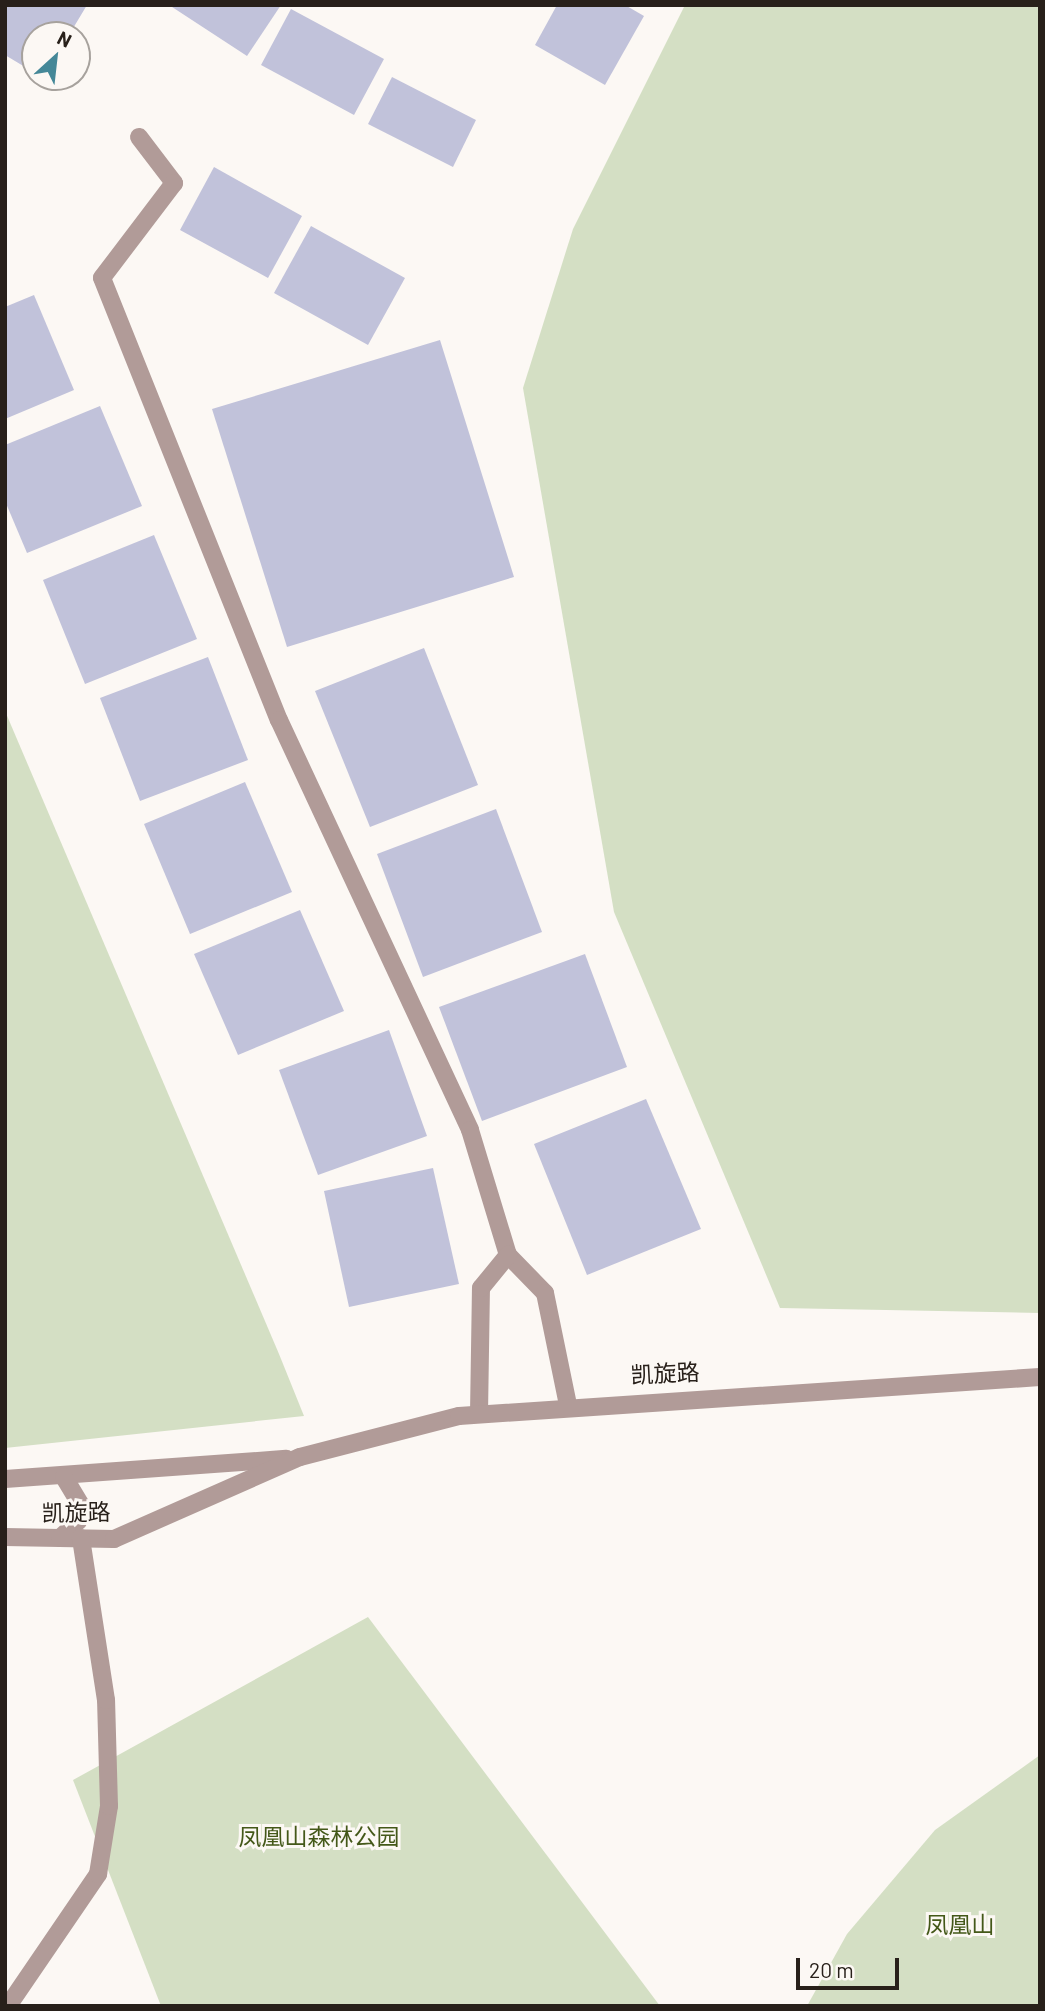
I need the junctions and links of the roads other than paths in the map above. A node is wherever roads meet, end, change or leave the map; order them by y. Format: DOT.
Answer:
graph roads {
  1 [pos="139,137"];
  2 [pos="508,1255"];
  3 [pos="1040,1377"];
  4 [pos="568,1405"];
  5 [pos="479,1414"];
  6 [pos="300,1457"];
  7 [pos="64,1477"];
  8 [pos="5,1479"];
  9 [pos="5,1537"];
  10 [pos="60,1538"];
  11 [pos="81,1538"];
  12 [pos="8,2006"];
  1 -- 2 [label="street"];
  2 -- 4 [label="street"];
  2 -- 5 [label="street"];
  3 -- 4 [label="street, 凯旋路"];
  4 -- 5 [label="street, 凯旋路"];
  5 -- 6 [label="street, 凯旋路"];
  6 -- 7 [label="street, 凯旋路"];
  6 -- 11 [label="street, 凯旋路"];
  7 -- 8 [label="street, 凯旋路"];
  7 -- 10 [label="street"];
  9 -- 10 [label="street, 凯旋路"];
  10 -- 11 [label="street, 凯旋路"];
  11 -- 12 [label="street"];
}
